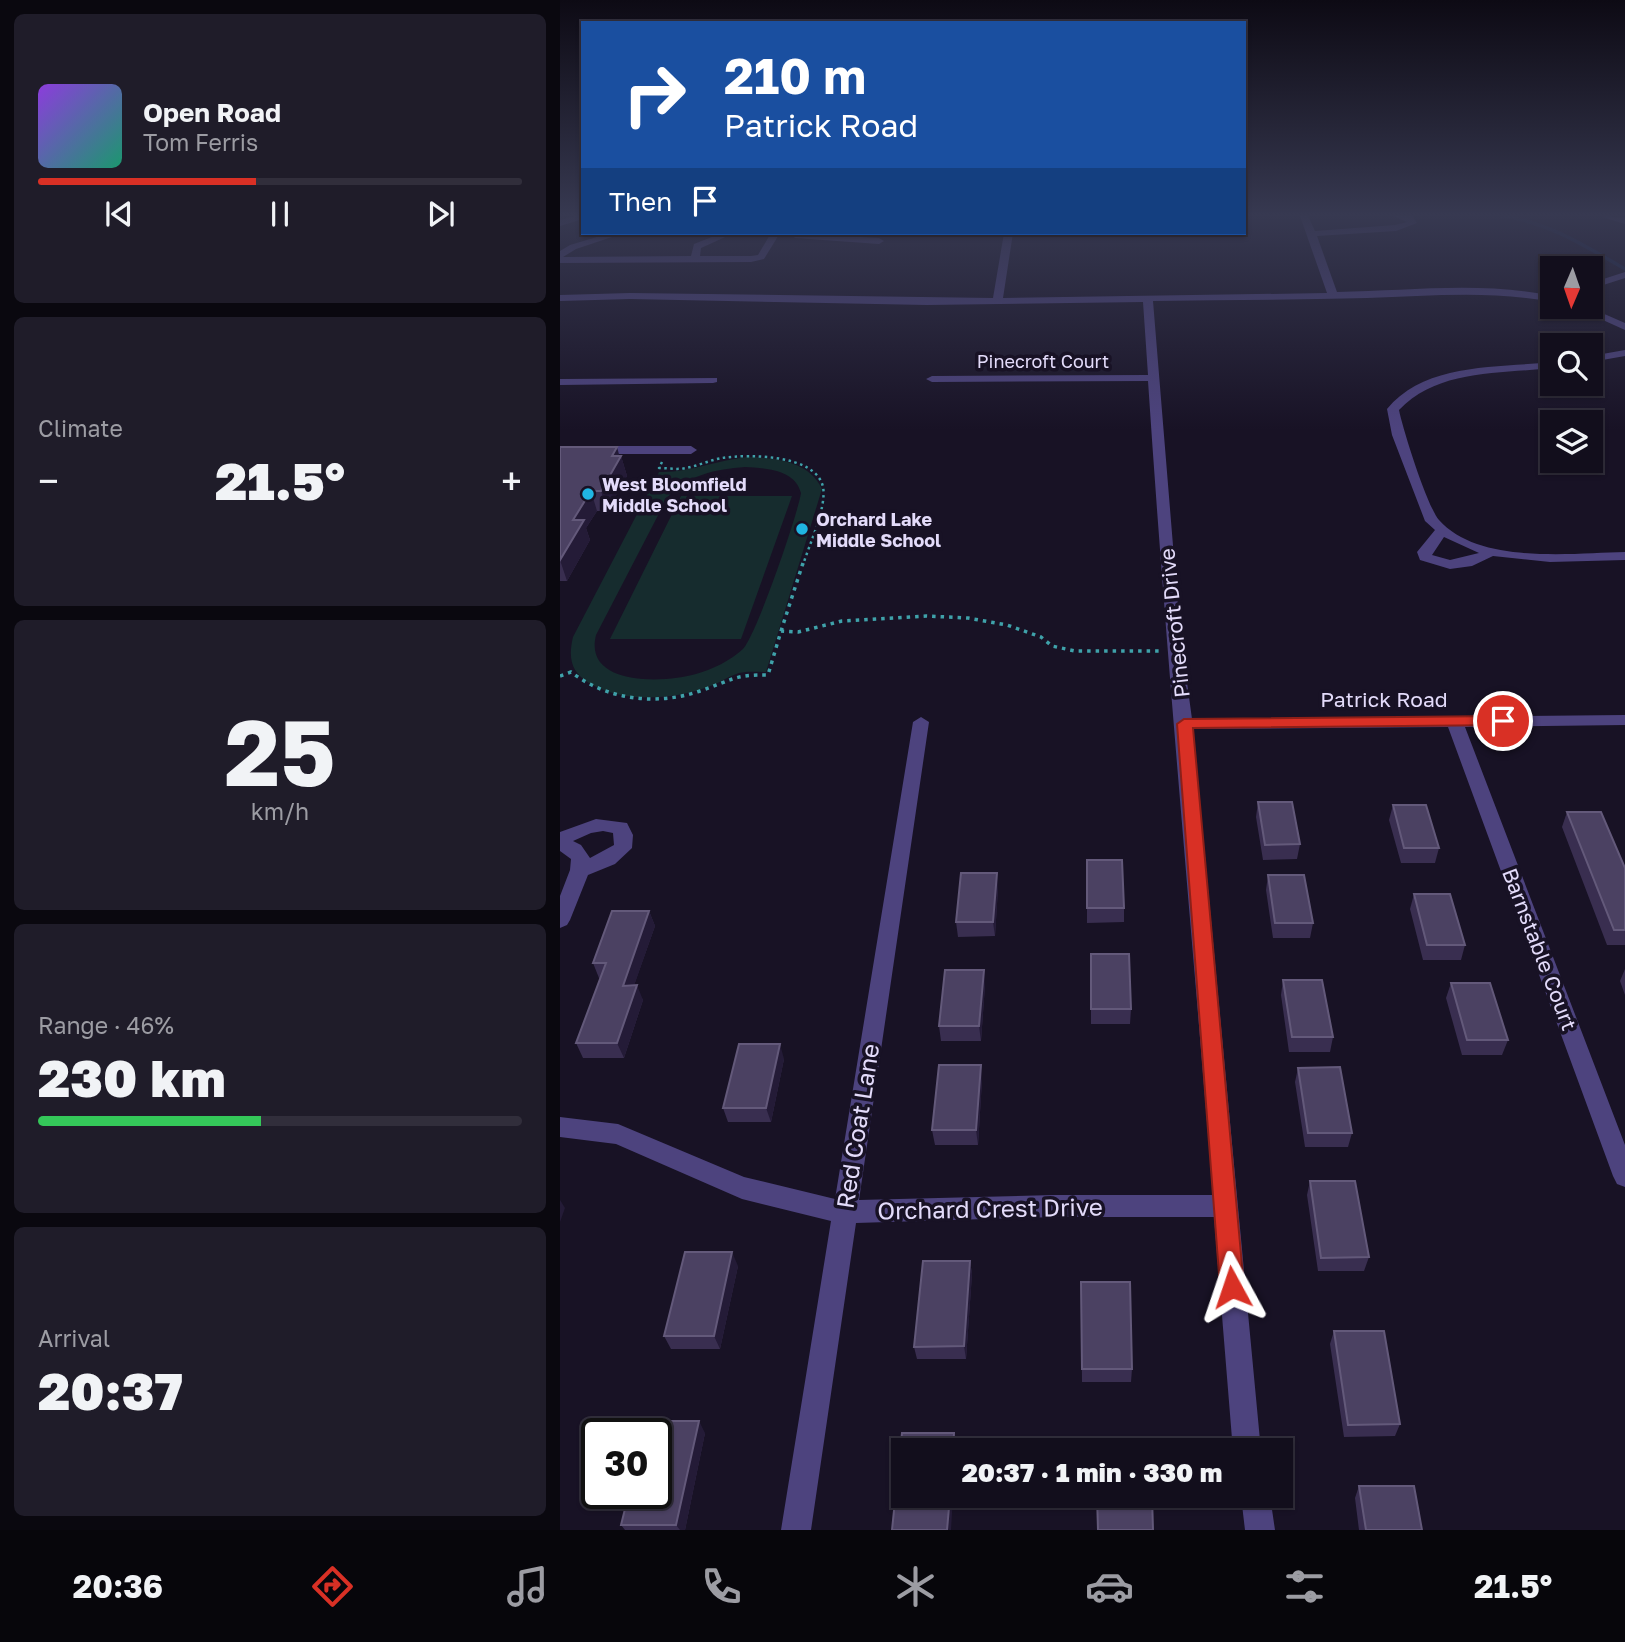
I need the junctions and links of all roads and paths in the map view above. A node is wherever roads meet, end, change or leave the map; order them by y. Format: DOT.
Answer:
graph roads {
  1 [pos="1000,287"];
  2 [pos="1330,287"];
  3 [pos="1333,295"];
  4 [pos="563,296"];
  5 [pos="1148,297"];
  6 [pos="1540,297"];
  7 [pos="998,300"];
  8 [pos="1603,317"];
  9 [pos="1625,327"];
  10 [pos="1625,352"];
  11 [pos="1603,357"];
  12 [pos="1540,366"];
  13 [pos="1155,378"];
  14 [pos="932,379"];
  15 [pos="713,380"];
  16 [pos="560,382"];
  17 [pos="560,450"];
  18 [pos="691,450"];
  19 [pos="646,456"];
  20 [pos="1442,531"];
  21 [pos="1491,552"];
  22 [pos="1625,556"];
  23 [pos="781,631"];
  24 [pos="1175,652"];
  25 [pos="560,676"];
  26 [pos="1625,720"];
  27 [pos="921,722"];
  28 [pos="1454,722"];
  29 [pos="1184,724"];
  30 [pos="560,842"];
  31 [pos="580,870"];
  32 [pos="560,920"];
  33 [pos="560,1127"];
  34 [pos="1625,1176"];
  35 [pos="1225,1206"];
  36 [pos="844,1212"];
  37 [pos="1246,1438"];
  38 [pos="1257,1508"];
  39 [pos="796,1530"];
  40 [pos="1260,1530"];
  1 -- 7 [label="street"];
  2 -- 3 [label="street"];
  3 -- 5 [label="street"];
  3 -- 6 [label="street"];
  4 -- 7 [label="street"];
  5 -- 7 [label="street"];
  5 -- 13 [label="street, Pinecroft Drive"];
  8 -- 9 [label="street"];
  10 -- 11 [label="street"];
  12 -- 20 [label="street"];
  13 -- 14 [label="street, Pinecroft Court"];
  13 -- 24 [label="street, Pinecroft Drive"];
  15 -- 16 [label="street"];
  17 -- 19 [label="street"];
  18 -- 19 [label="street"];
  19 -- 23 [label="path"];
  20 -- 21 [label="street"];
  20 -- 21 [label="street"];
  21 -- 22 [label="street"];
  23 -- 24 [label="path"];
  23 -- 25 [label="path"];
  24 -- 29 [label="street, Pinecroft Drive"];
  26 -- 28 [label="street, Patrick Road"];
  27 -- 36 [label="street, Red Coat Lane"];
  28 -- 29 [label="street, Patrick Road"];
  28 -- 34 [label="street, Barnstable Court"];
  29 -- 35 [label="street, Pinecroft Drive"];
  30 -- 31 [label="street"];
  30 -- 31 [label="street"];
  31 -- 32 [label="street"];
  33 -- 36 [label="street, Orchard Crest Drive"];
  35 -- 36 [label="street, Orchard Crest Drive"];
  35 -- 37 [label="street, Pinecroft Drive"];
  36 -- 39 [label="street, Red Coat Lane"];
  38 -- 40 [label="street"];
}
